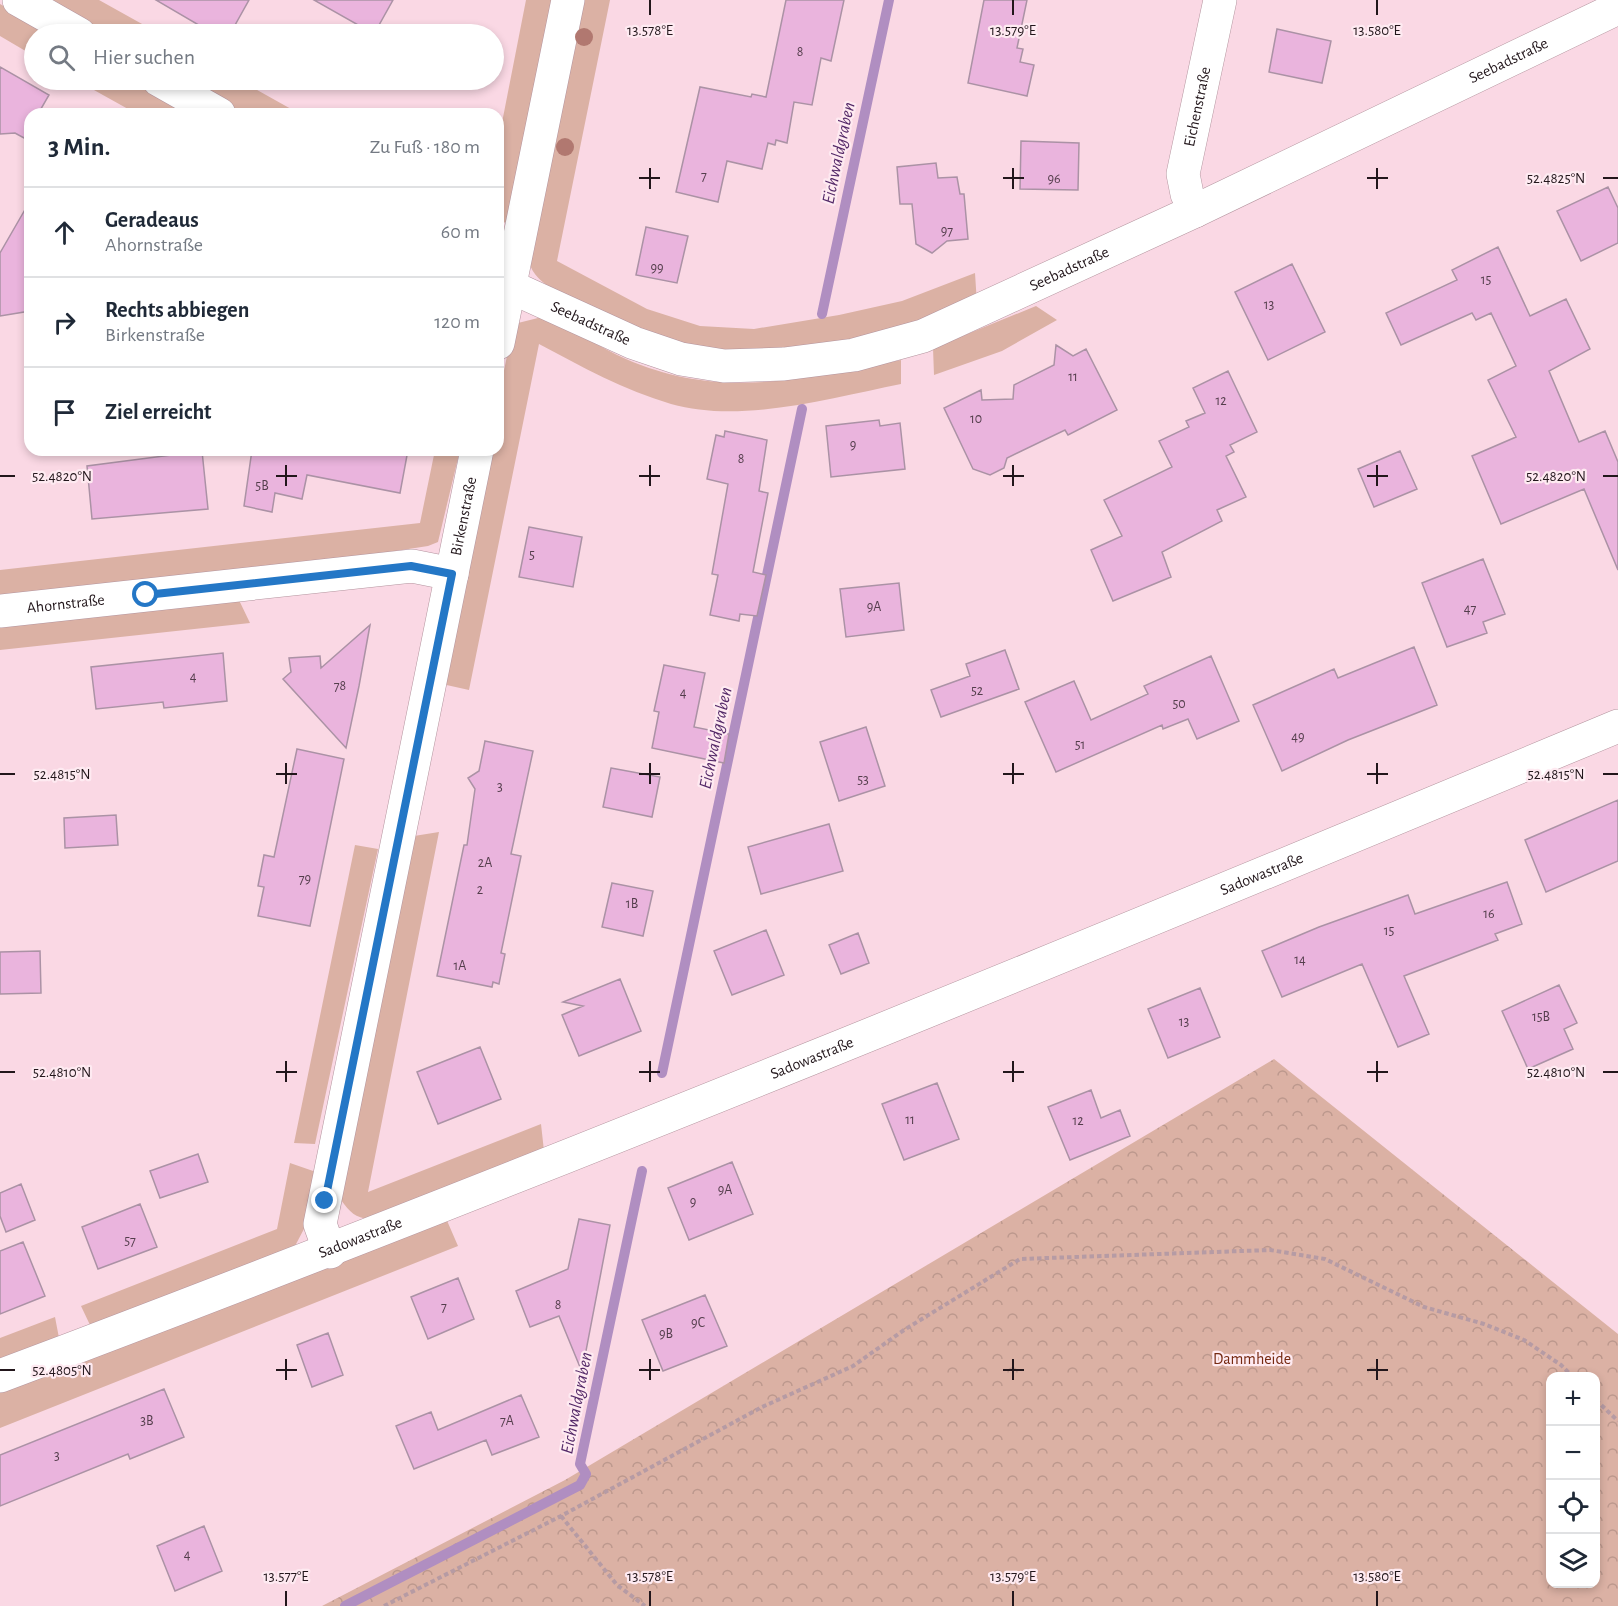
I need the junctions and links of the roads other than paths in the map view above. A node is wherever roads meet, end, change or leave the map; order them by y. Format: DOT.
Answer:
graph roads {
  1 [pos="19,0"];
  2 [pos="568,0"];
  3 [pos="1220,0"];
  4 [pos="1618,8"];
  5 [pos="62,24"];
  6 [pos="177,90"];
  7 [pos="208,108"];
  8 [pos="1195,211"];
  9 [pos="504,281"];
  10 [pos="476,456"];
  11 [pos="452,574"];
  12 [pos="0,611"];
  13 [pos="1618,726"];
  14 [pos="330,1252"];
  15 [pos="0,1376"];
  1 -- 5 [label="street"];
  2 -- 9 [label="street"];
  3 -- 8 [label="street, Eichenstraße"];
  4 -- 8 [label="street, Seebadstraße"];
  6 -- 7 [label="street"];
  8 -- 9 [label="street, Seebadstraße"];
  10 -- 11 [label="street, Birkenstraße"];
  11 -- 12 [label="street, Ahornstraße"];
  11 -- 14 [label="street, Birkenstraße"];
  13 -- 14 [label="street, Sadowastraße"];
  14 -- 15 [label="street, Sadowastraße"];
}
